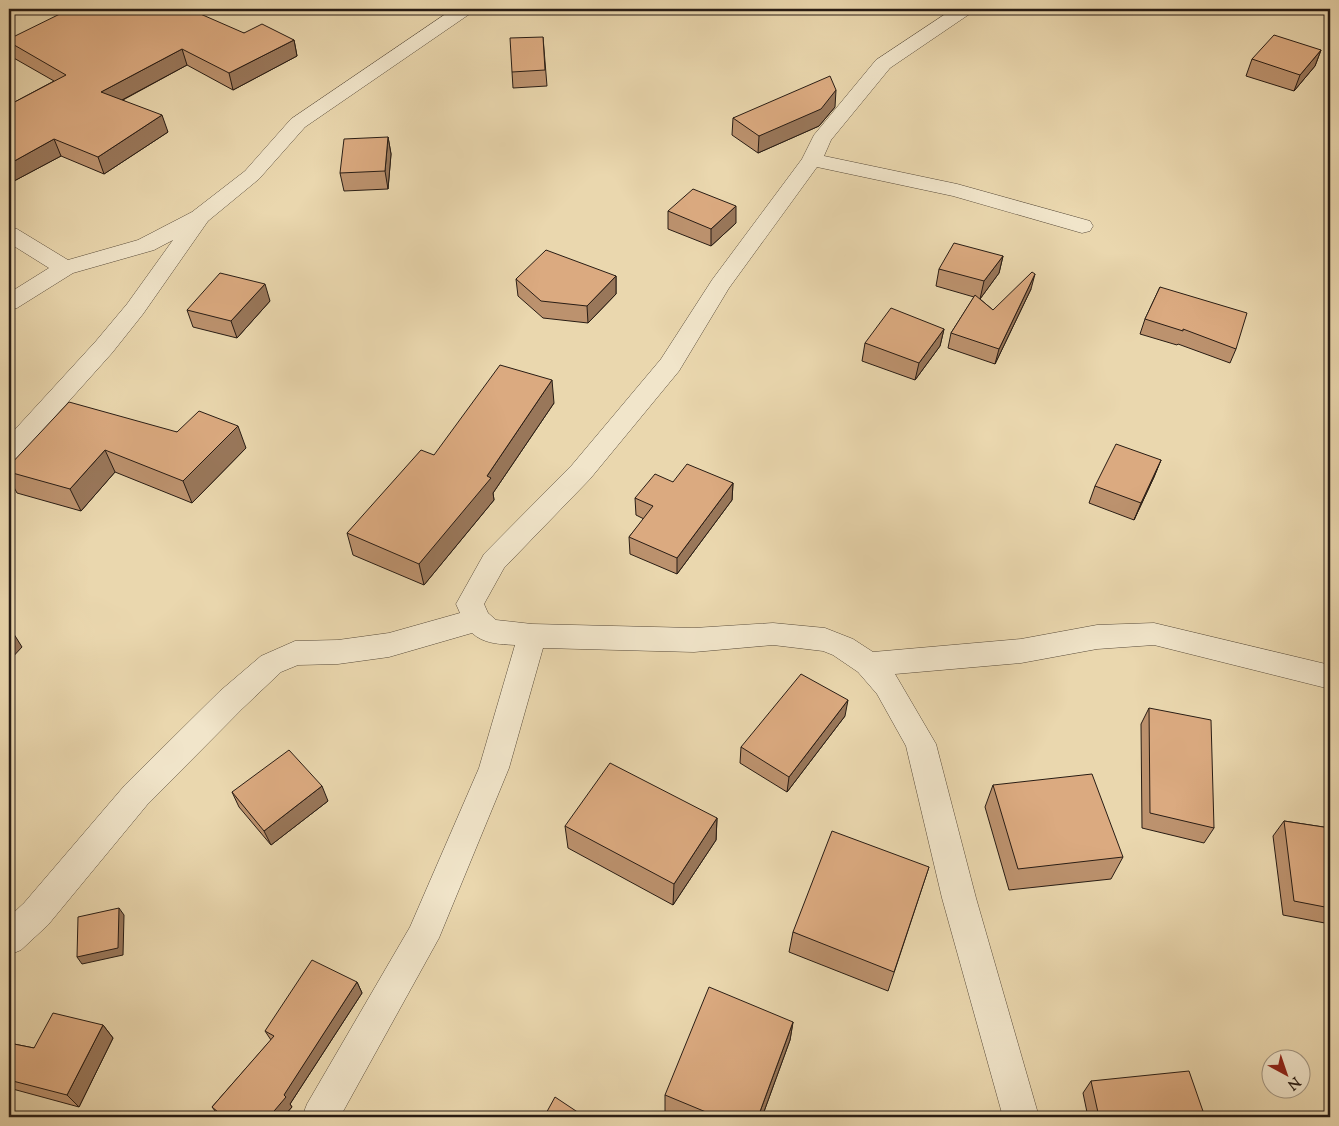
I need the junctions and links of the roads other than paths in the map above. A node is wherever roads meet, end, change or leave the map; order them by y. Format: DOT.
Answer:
graph roads {
  1 [pos="465,9"];
  2 [pos="965,9"];
  3 [pos="812,160"];
  4 [pos="200,217"];
  5 [pos="1082,226"];
  6 [pos="9,234"];
  7 [pos="66,268"];
  8 [pos="9,303"];
  9 [pos="9,452"];
  10 [pos="477,620"];
  11 [pos="532,636"];
  12 [pos="868,664"];
  13 [pos="1330,677"];
  14 [pos="9,939"];
  15 [pos="320,1117"];
  16 [pos="1021,1117"];
  1 -- 4 [label="street"];
  2 -- 3 [label="street"];
  3 -- 5 [label="street"];
  3 -- 10 [label="street"];
  4 -- 7 [label="street"];
  4 -- 9 [label="street"];
  6 -- 7 [label="street"];
  7 -- 8 [label="street"];
  10 -- 11 [label="street"];
  10 -- 14 [label="street"];
  11 -- 12 [label="street"];
  11 -- 15 [label="street"];
  12 -- 13 [label="street"];
  12 -- 16 [label="street"];
}
